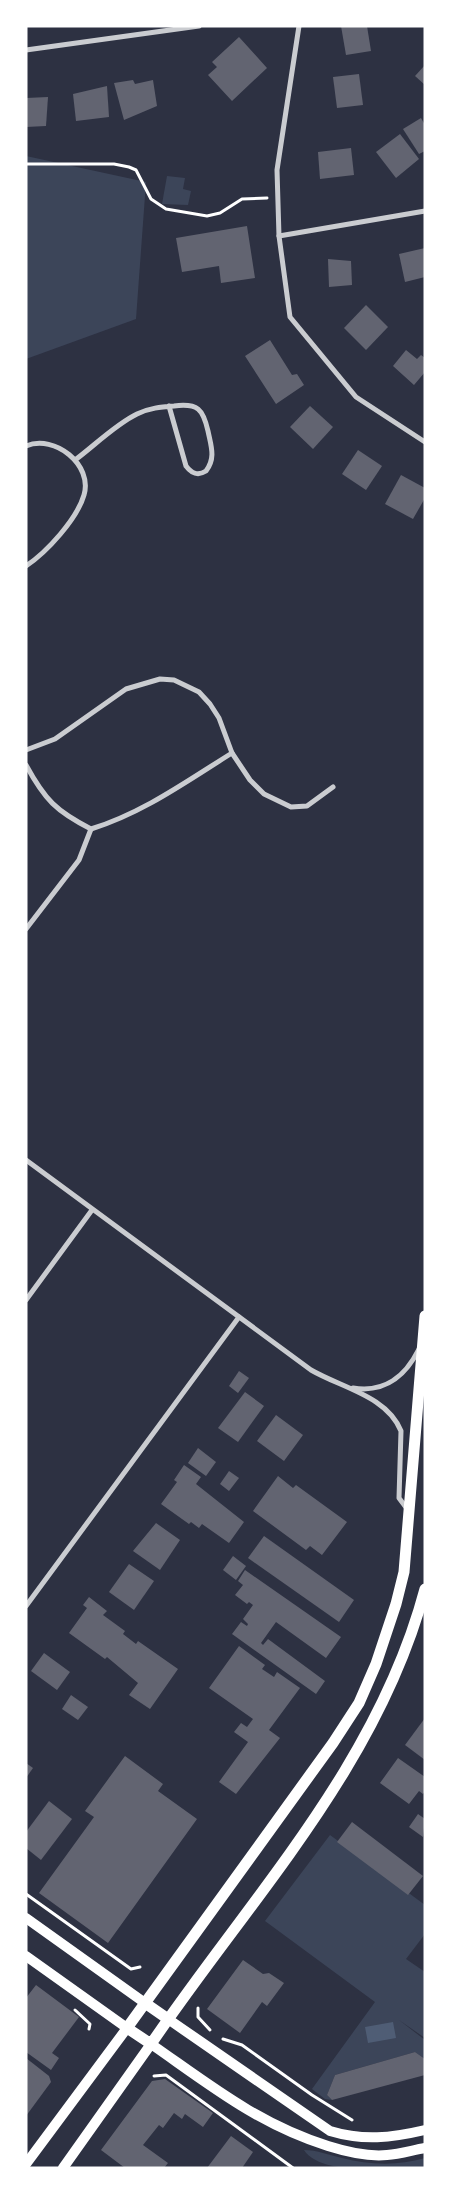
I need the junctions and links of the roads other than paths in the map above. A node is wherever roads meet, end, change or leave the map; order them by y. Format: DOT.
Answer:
graph roads {
  1 [pos="199,26"];
  2 [pos="299,26"];
  3 [pos="26,50"];
  4 [pos="425,211"];
  5 [pos="279,236"];
  6 [pos="169,406"];
  7 [pos="425,442"];
  8 [pos="26,446"];
  9 [pos="75,460"];
  10 [pos="26,566"];
  11 [pos="26,750"];
  12 [pos="232,753"];
  13 [pos="26,765"];
  14 [pos="333,787"];
  15 [pos="91,829"];
  16 [pos="26,929"];
  17 [pos="26,1160"];
  18 [pos="92,1210"];
  19 [pos="26,1300"];
  20 [pos="425,1316"];
  21 [pos="239,1317"];
  22 [pos="422,1342"];
  23 [pos="345,1387"];
  24 [pos="409,1512"];
  25 [pos="425,1589"];
  26 [pos="26,1606"];
  27 [pos="26,1918"];
  28 [pos="26,1956"];
  29 [pos="145,2003"];
  30 [pos="168,2019"];
  31 [pos="127,2028"];
  32 [pos="151,2044"];
  33 [pos="425,2130"];
  34 [pos="425,2148"];
  35 [pos="26,2164"];
  36 [pos="63,2168"];
  1 -- 3 [label="street"];
  2 -- 5 [label="street"];
  4 -- 5 [label="street"];
  5 -- 7 [label="street"];
  6 -- 6 [label="street"];
  6 -- 9 [label="street"];
  8 -- 9 [label="street"];
  9 -- 10 [label="street"];
  11 -- 12 [label="street"];
  12 -- 14 [label="street"];
  12 -- 15 [label="street"];
  13 -- 15 [label="street"];
  15 -- 16 [label="street"];
  17 -- 18 [label="street"];
  18 -- 19 [label="street"];
  18 -- 21 [label="street"];
  20 -- 22 [label="main road"];
  21 -- 23 [label="street"];
  21 -- 26 [label="street"];
  22 -- 23 [label="street"];
  22 -- 24 [label="main road"];
  23 -- 24 [label="street"];
  24 -- 29 [label="main road"];
  25 -- 30 [label="main road"];
  27 -- 29 [label="main road"];
  28 -- 31 [label="main road"];
  29 -- 30 [label="main road"];
  29 -- 31 [label="main road"];
  30 -- 32 [label="main road"];
  30 -- 33 [label="main road"];
  31 -- 32 [label="main road"];
  31 -- 35 [label="main road"];
  32 -- 34 [label="main road"];
  32 -- 36 [label="main road"];
}
